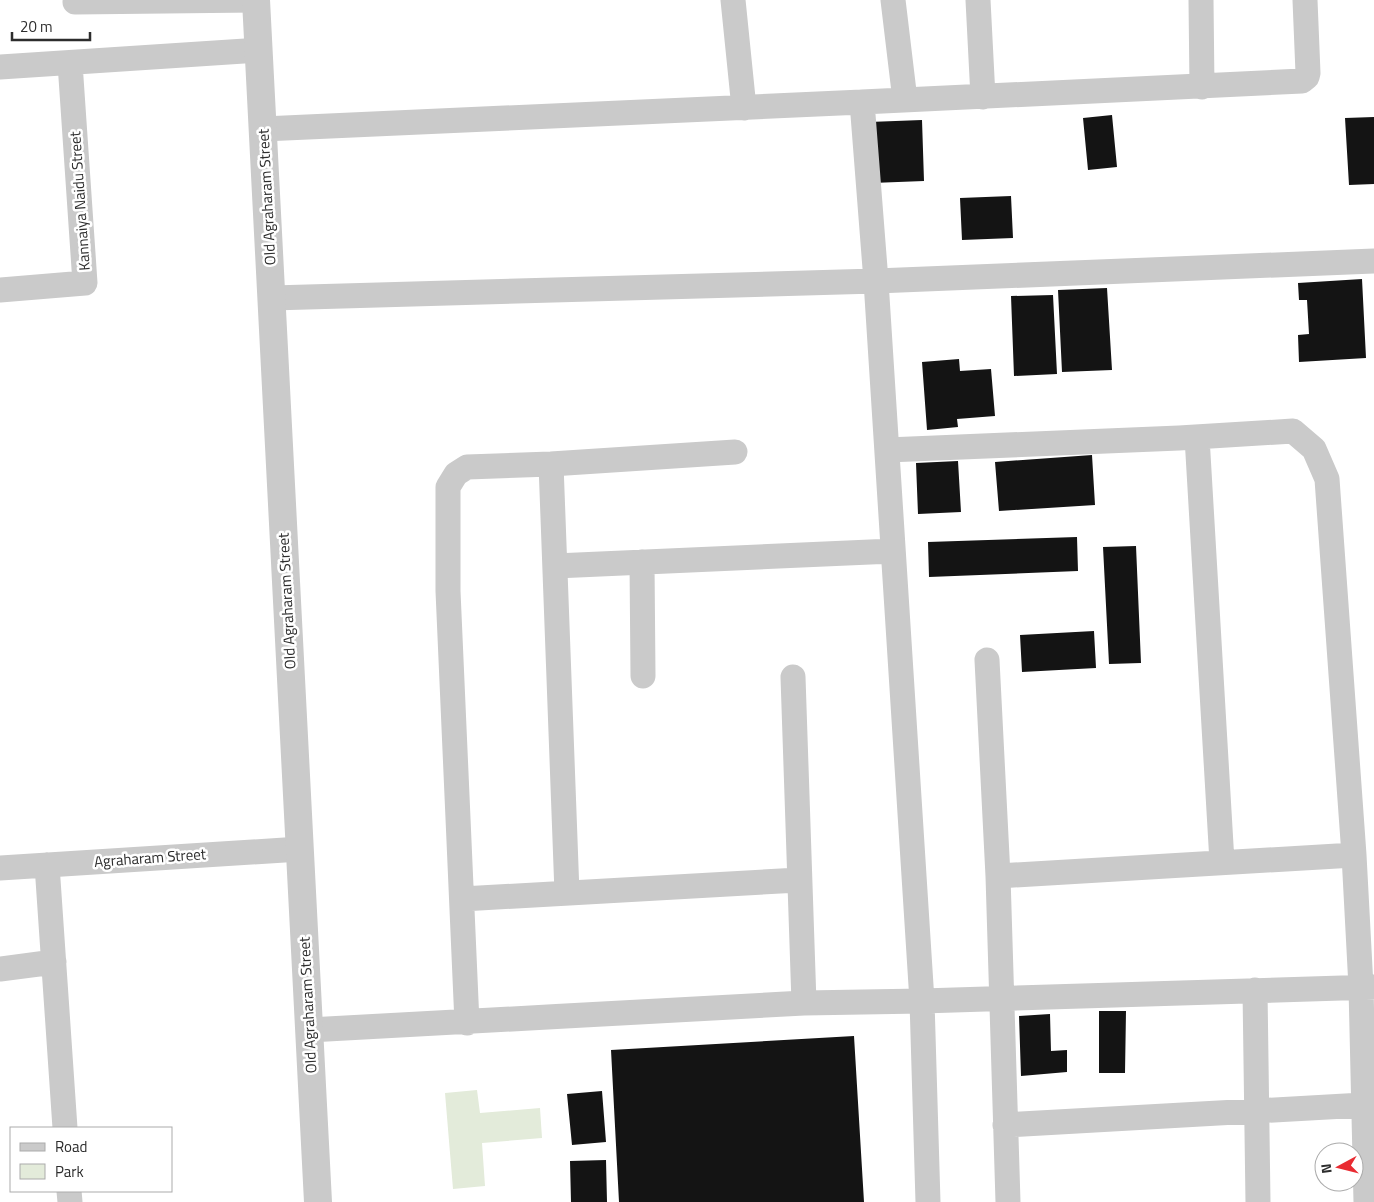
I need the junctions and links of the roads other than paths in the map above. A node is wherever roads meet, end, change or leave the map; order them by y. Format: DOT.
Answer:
graph roads {
  1 [pos="256,0"];
  2 [pos="733,0"];
  3 [pos="893,0"];
  4 [pos="978,0"];
  5 [pos="1201,0"];
  6 [pos="1305,0"];
  7 [pos="75,2"];
  8 [pos="259,50"];
  9 [pos="70,63"];
  10 [pos="0,67"];
  11 [pos="1202,87"];
  12 [pos="983,97"];
  13 [pos="906,100"];
  14 [pos="862,102"];
  15 [pos="744,108"];
  16 [pos="263,129"];
  17 [pos="1374,261"];
  18 [pos="876,281"];
  19 [pos="0,290"];
  20 [pos="272,298"];
  21 [pos="1197,437"];
  22 [pos="887,450"];
  23 [pos="735,452"];
  24 [pos="551,464"];
  25 [pos="893,550"];
  26 [pos="642,562"];
  27 [pos="555,566"];
  28 [pos="987,660"];
  29 [pos="643,676"];
  30 [pos="793,677"];
  31 [pos="300,849"];
  32 [pos="1354,855"];
  33 [pos="1222,862"];
  34 [pos="47,865"];
  35 [pos="0,868"];
  36 [pos="998,876"];
  37 [pos="799,880"];
  38 [pos="567,893"];
  39 [pos="462,899"];
  40 [pos="54,962"];
  41 [pos="0,969"];
  42 [pos="1368,987"];
  43 [pos="1254,990"];
  44 [pos="1001,999"];
  45 [pos="922,1001"];
  46 [pos="804,1002"];
  47 [pos="467,1023"];
  48 [pos="310,1030"];
  49 [pos="1363,1105"];
  50 [pos="1256,1110"];
  51 [pos="1005,1125"];
  52 [pos="65,1127"];
  53 [pos="318,1202"];
  54 [pos="928,1202"];
  55 [pos="1008,1202"];
  56 [pos="1258,1202"];
  57 [pos="1366,1202"];
  1 -- 7 [label="street"];
  1 -- 8 [label="street, Old Agraharam Street"];
  2 -- 15 [label="street"];
  3 -- 13 [label="street"];
  4 -- 12 [label="street"];
  5 -- 11 [label="street"];
  6 -- 11 [label="street"];
  8 -- 9 [label="street"];
  8 -- 16 [label="street, Old Agraharam Street"];
  9 -- 10 [label="street"];
  9 -- 19 [label="street, Kannaiya Naidu Street"];
  11 -- 12 [label="street"];
  12 -- 13 [label="street"];
  13 -- 14 [label="street"];
  14 -- 15 [label="street"];
  14 -- 18 [label="street"];
  15 -- 16 [label="street"];
  16 -- 20 [label="street, Old Agraharam Street"];
  17 -- 18 [label="street"];
  18 -- 20 [label="street"];
  18 -- 22 [label="street"];
  20 -- 31 [label="street, Old Agraharam Street"];
  21 -- 22 [label="street"];
  21 -- 32 [label="street"];
  21 -- 33 [label="street"];
  22 -- 25 [label="street"];
  23 -- 24 [label="street"];
  24 -- 27 [label="street"];
  24 -- 39 [label="street"];
  25 -- 26 [label="street"];
  25 -- 45 [label="street"];
  26 -- 27 [label="street"];
  26 -- 29 [label="street"];
  27 -- 38 [label="street"];
  28 -- 36 [label="street"];
  30 -- 37 [label="street"];
  31 -- 34 [label="street, Agraharam Street"];
  31 -- 48 [label="street, Old Agraharam Street"];
  32 -- 33 [label="street"];
  32 -- 42 [label="street"];
  33 -- 36 [label="street"];
  34 -- 35 [label="street, Agraharam Street"];
  34 -- 40 [label="street"];
  36 -- 44 [label="street"];
  37 -- 38 [label="street"];
  37 -- 46 [label="street"];
  38 -- 39 [label="street"];
  39 -- 47 [label="street"];
  40 -- 41 [label="street"];
  40 -- 52 [label="street"];
  42 -- 43 [label="street"];
  42 -- 49 [label="street"];
  43 -- 44 [label="street"];
  43 -- 50 [label="street"];
  44 -- 45 [label="street"];
  44 -- 51 [label="street"];
  45 -- 46 [label="street"];
  45 -- 54 [label="street"];
  46 -- 47 [label="street"];
  47 -- 48 [label="street"];
  48 -- 53 [label="street, Old Agraharam Street"];
  49 -- 50 [label="street"];
  49 -- 57 [label="street"];
  50 -- 51 [label="street"];
  50 -- 56 [label="street"];
  51 -- 55 [label="street"];
}
